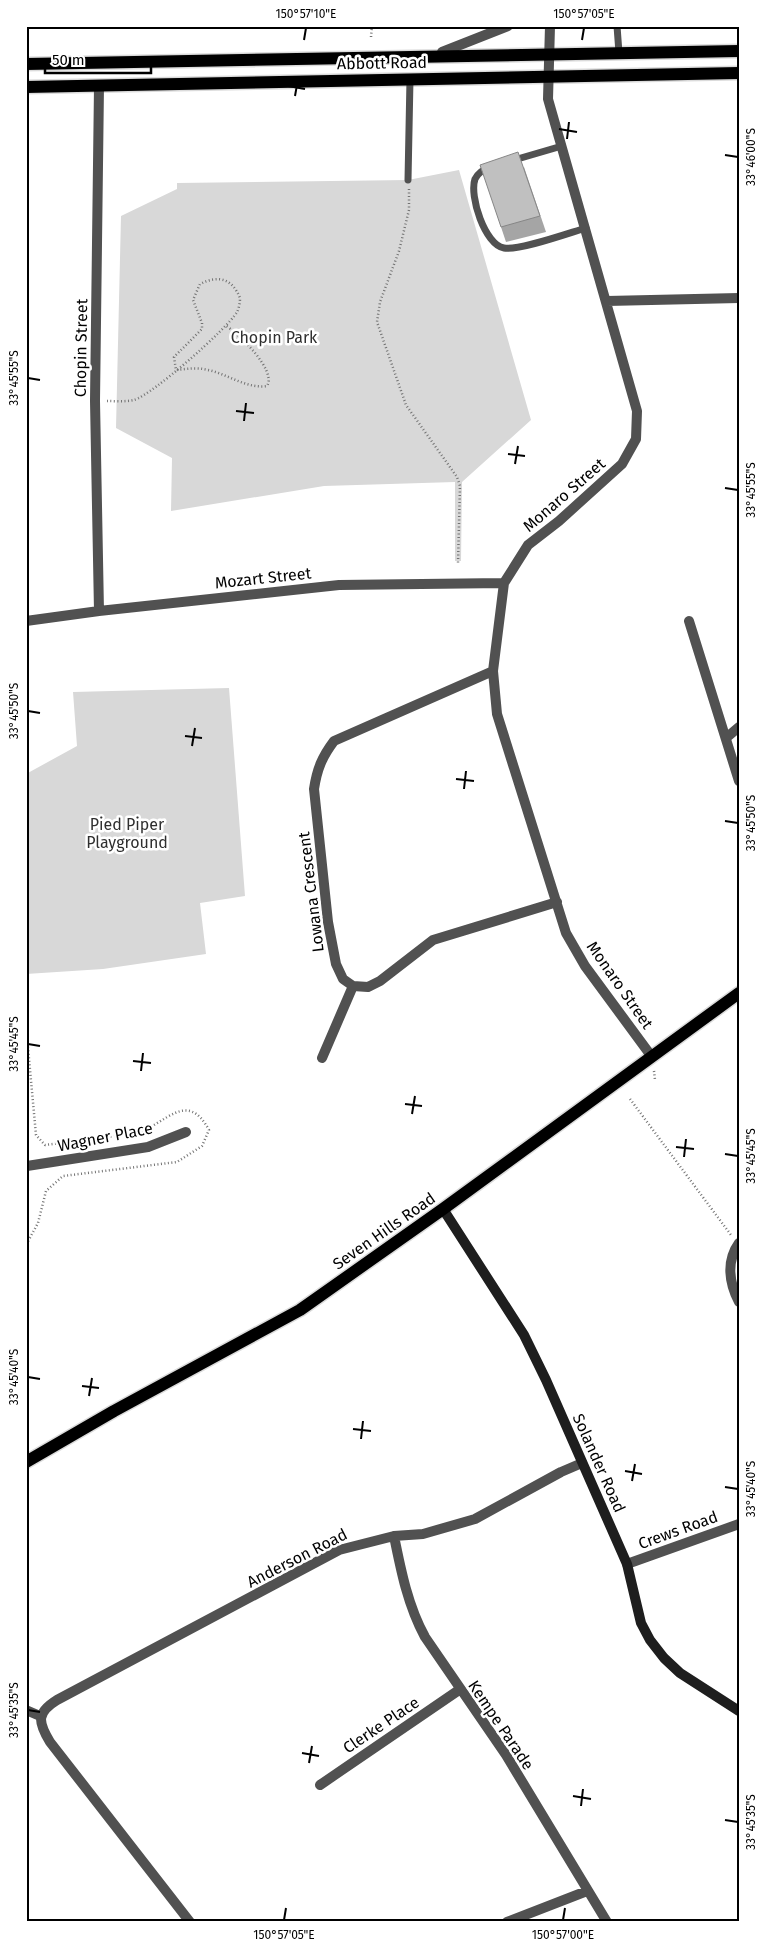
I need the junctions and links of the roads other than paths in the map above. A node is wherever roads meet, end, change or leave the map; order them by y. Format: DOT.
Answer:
graph roads {
  1 [pos="508,26"];
  2 [pos="550,26"];
  3 [pos="617,26"];
  4 [pos="739,51"];
  5 [pos="618,53"];
  6 [pos="547,56"];
  7 [pos="440,57"];
  8 [pos="26,64"];
  9 [pos="739,73"];
  10 [pos="547,78"];
  11 [pos="410,79"];
  12 [pos="99,86"];
  13 [pos="26,87"];
  14 [pos="562,146"];
  15 [pos="506,162"];
  16 [pos="496,164"];
  17 [pos="408,180"];
  18 [pos="586,228"];
  19 [pos="739,298"];
  20 [pos="607,301"];
  21 [pos="504,583"];
  22 [pos="99,610"];
  23 [pos="26,621"];
  24 [pos="688,621"];
  25 [pos="493,670"];
  26 [pos="739,727"];
  27 [pos="726,738"];
  28 [pos="739,781"];
  29 [pos="557,902"];
  30 [pos="353,986"];
  31 [pos="739,993"];
  32 [pos="652,1057"];
  33 [pos="322,1058"];
  34 [pos="186,1132"];
  35 [pos="27,1164"];
  36 [pos="443,1209"];
  37 [pos="737,1246"];
  38 [pos="739,1302"];
  39 [pos="26,1462"];
  40 [pos="582,1462"];
  41 [pos="739,1524"];
  42 [pos="394,1536"];
  43 [pos="627,1564"];
  44 [pos="459,1690"];
  45 [pos="26,1710"];
  46 [pos="739,1711"];
  47 [pos="40,1716"];
  48 [pos="320,1785"];
  49 [pos="587,1891"];
  50 [pos="190,1922"];
  51 [pos="507,1922"];
  52 [pos="607,1922"];
  1 -- 7 [label="street"];
  2 -- 6 [label="street, Monaro Street"];
  3 -- 5 [label="lane"];
  4 -- 5 [label="main road, Abbott Road"];
  5 -- 6 [label="main road, Abbott Road"];
  6 -- 7 [label="main road, Abbott Road"];
  6 -- 10 [label="street, Monaro Street"];
  7 -- 8 [label="main road, Abbott Road"];
  9 -- 10 [label="main road, Abbott Road"];
  10 -- 11 [label="main road, Abbott Road"];
  10 -- 14 [label="street, Monaro Street"];
  11 -- 12 [label="main road, Abbott Road"];
  11 -- 17 [label="lane"];
  12 -- 13 [label="main road, Abbott Road"];
  12 -- 22 [label="street, Chopin Street"];
  14 -- 15 [label="lane"];
  14 -- 18 [label="street, Monaro Street"];
  16 -- 18 [label="lane"];
  18 -- 20 [label="street, Monaro Street"];
  19 -- 20 [label="street"];
  20 -- 21 [label="street, Monaro Street"];
  21 -- 22 [label="street, Mozart Street"];
  21 -- 25 [label="street, Monaro Street"];
  22 -- 23 [label="street, Mozart Street"];
  24 -- 27 [label="street"];
  25 -- 29 [label="street, Monaro Street"];
  25 -- 30 [label="street, Lowana Crescent"];
  26 -- 27 [label="street"];
  27 -- 28 [label="street"];
  29 -- 30 [label="street"];
  29 -- 32 [label="street, Monaro Street"];
  30 -- 33 [label="street"];
  31 -- 32 [label="main road, Seven Hills Road"];
  32 -- 36 [label="main road, Seven Hills Road"];
  34 -- 35 [label="street, Wagner Place"];
  36 -- 39 [label="main road, Seven Hills Road"];
  36 -- 40 [label="street, Solander Road"];
  37 -- 38 [label="street"];
  40 -- 42 [label="street, Anderson Road"];
  40 -- 43 [label="street, Solander Road"];
  41 -- 43 [label="street, Crews Road"];
  42 -- 44 [label="street, Kempe Parade"];
  42 -- 47 [label="street, Anderson Road"];
  43 -- 46 [label="street, Solander Road"];
  44 -- 48 [label="street, Clerke Place"];
  44 -- 49 [label="street, Kempe Parade"];
  45 -- 47 [label="street"];
  47 -- 50 [label="street"];
  49 -- 51 [label="street"];
  49 -- 52 [label="street, Kempe Parade"];
}
